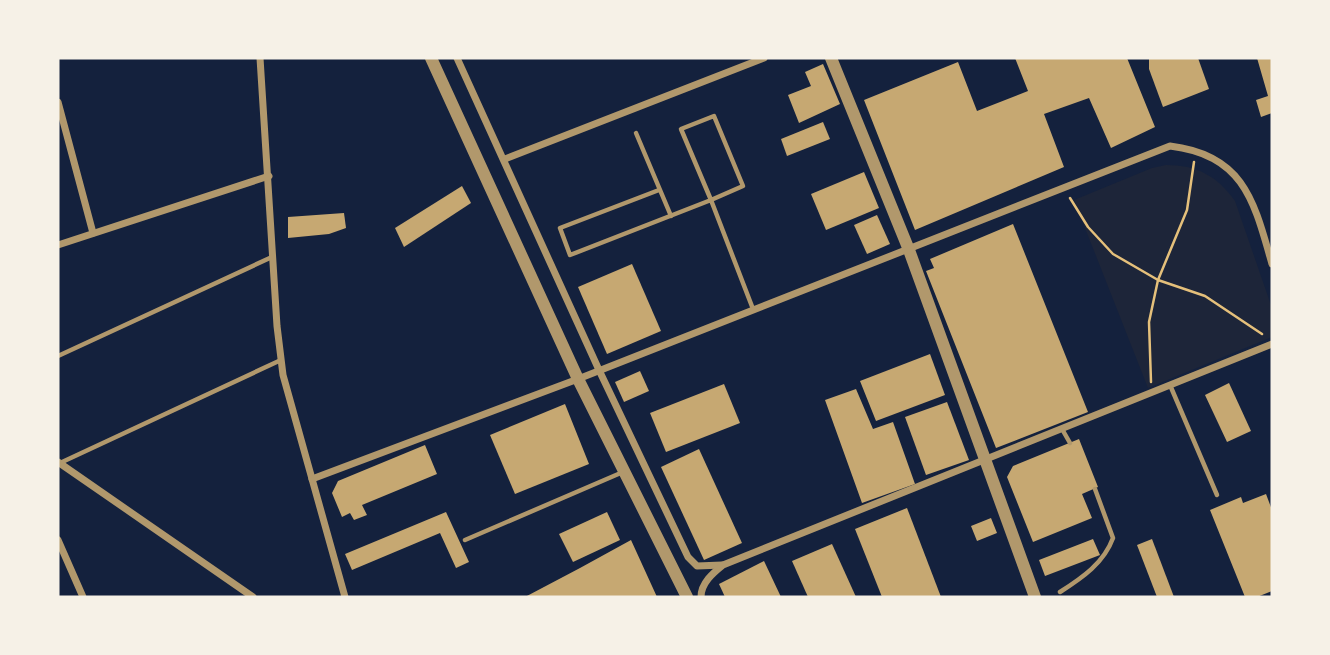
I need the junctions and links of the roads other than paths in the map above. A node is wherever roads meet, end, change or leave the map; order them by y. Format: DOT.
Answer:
graph roads {
  1 [pos="260,58"];
  2 [pos="431,58"];
  3 [pos="457,58"];
  4 [pos="764,58"];
  5 [pos="831,58"];
  6 [pos="58,102"];
  7 [pos="636,133"];
  8 [pos="505,159"];
  9 [pos="269,176"];
  10 [pos="659,190"];
  11 [pos="711,200"];
  12 [pos="671,216"];
  13 [pos="93,233"];
  14 [pos="58,245"];
  15 [pos="909,250"];
  16 [pos="273,257"];
  17 [pos="1272,264"];
  18 [pos="754,310"];
  19 [pos="1272,344"];
  20 [pos="58,356"];
  21 [pos="281,359"];
  22 [pos="599,370"];
  23 [pos="579,379"];
  24 [pos="1170,385"];
  25 [pos="1062,429"];
  26 [pos="1070,443"];
  27 [pos="986,460"];
  28 [pos="59,462"];
  29 [pos="623,472"];
  30 [pos="312,478"];
  31 [pos="1095,489"];
  32 [pos="1217,495"];
  33 [pos="58,540"];
  34 [pos="465,540"];
  35 [pos="723,565"];
  36 [pos="1060,592"];
  37 [pos="83,597"];
  38 [pos="253,597"];
  39 [pos="345,597"];
  40 [pos="687,597"];
  41 [pos="701,597"];
  42 [pos="1035,597"];
  1 -- 9 [label="street"];
  2 -- 23 [label="street"];
  3 -- 8 [label="street"];
  4 -- 8 [label="street"];
  5 -- 15 [label="street"];
  6 -- 13 [label="street"];
  7 -- 10 [label="lane"];
  8 -- 22 [label="street"];
  9 -- 13 [label="street"];
  9 -- 16 [label="street"];
  10 -- 12 [label="lane"];
  10 -- 12 [label="lane"];
  11 -- 11 [label="lane"];
  11 -- 12 [label="lane"];
  11 -- 18 [label="lane"];
  13 -- 14 [label="street"];
  15 -- 17 [label="street"];
  15 -- 18 [label="street"];
  15 -- 27 [label="street"];
  16 -- 20 [label="lane"];
  16 -- 21 [label="street"];
  18 -- 22 [label="street"];
  19 -- 24 [label="street"];
  21 -- 28 [label="lane"];
  21 -- 30 [label="street"];
  22 -- 23 [label="street"];
  22 -- 35 [label="street"];
  23 -- 29 [label="street"];
  23 -- 30 [label="street"];
  24 -- 25 [label="street"];
  24 -- 32 [label="lane"];
  25 -- 26 [label="lane"];
  25 -- 27 [label="street"];
  27 -- 35 [label="street"];
  27 -- 42 [label="street"];
  28 -- 38 [label="street"];
  29 -- 34 [label="lane"];
  29 -- 40 [label="street"];
  30 -- 39 [label="street"];
  31 -- 36 [label="lane"];
  33 -- 37 [label="street"];
  35 -- 41 [label="street"];
}
